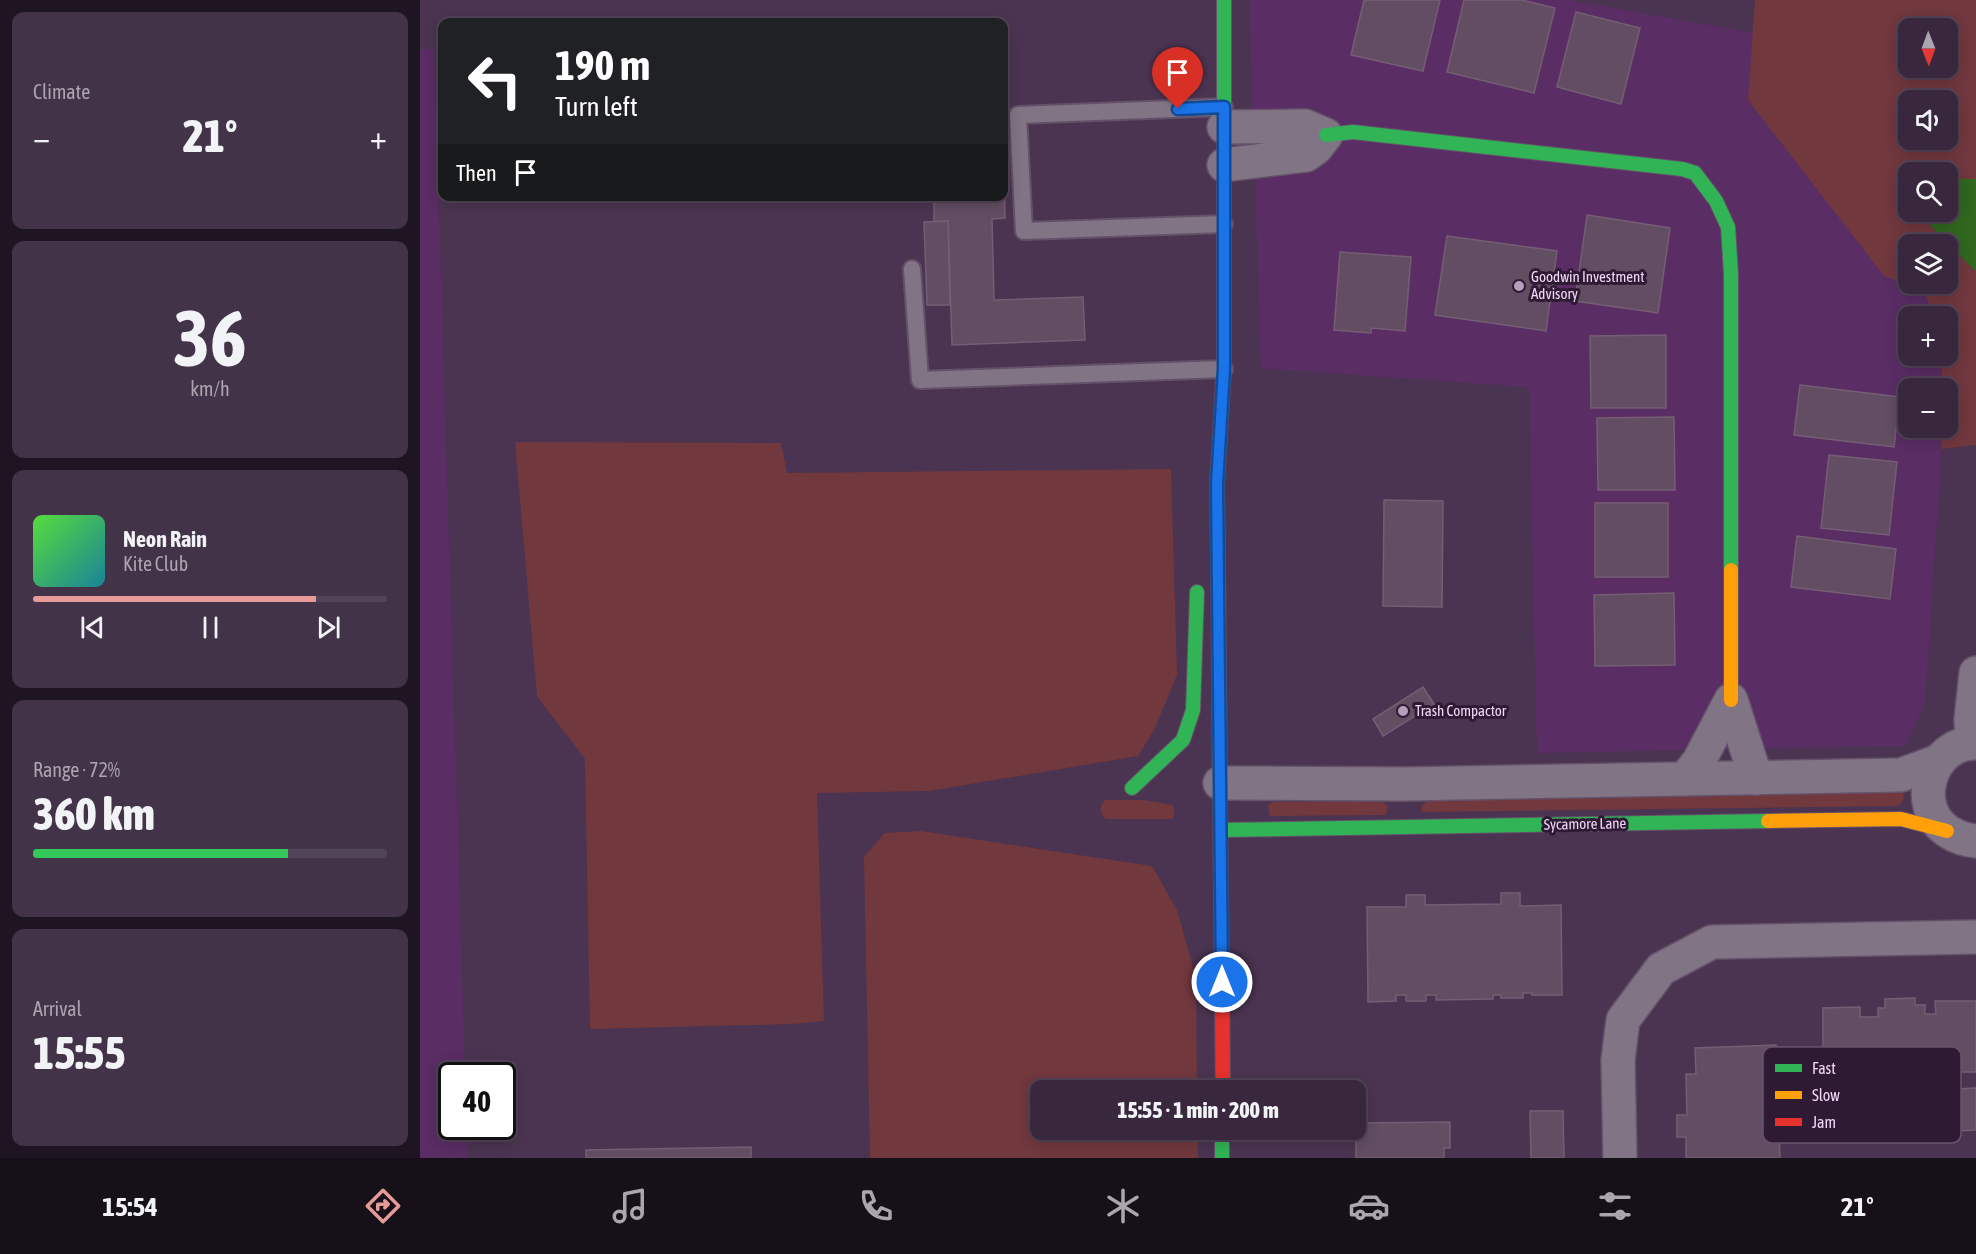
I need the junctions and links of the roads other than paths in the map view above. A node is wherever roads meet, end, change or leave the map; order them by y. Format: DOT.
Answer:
graph roads {
  1 [pos="1224,0"];
  2 [pos="1224,117"];
  3 [pos="1326,135"];
  4 [pos="1224,165"];
  5 [pos="1224,224"];
  6 [pos="912,269"];
  7 [pos="1224,369"];
  8 [pos="1217,487"];
  9 [pos="1206,506"];
  10 [pos="1198,584"];
  11 [pos="1976,673"];
  12 [pos="1731,700"];
  13 [pos="1974,743"];
  14 [pos="1939,760"];
  15 [pos="1756,778"];
  16 [pos="1685,779"];
  17 [pos="1220,783"];
  18 [pos="1132,788"];
  19 [pos="1221,830"];
  20 [pos="1962,836"];
  21 [pos="1976,938"];
  22 [pos="1223,1080"];
  23 [pos="1222,1140"];
  24 [pos="1222,1158"];
  25 [pos="1620,1158"];
  1 -- 2 [label="street"];
  2 -- 3 [label="street"];
  2 -- 4 [label="street"];
  2 -- 5 [label="lane"];
  3 -- 4 [label="street"];
  3 -- 12 [label="street"];
  4 -- 5 [label="street"];
  5 -- 7 [label="street"];
  6 -- 7 [label="lane"];
  7 -- 8 [label="street"];
  8 -- 9 [label="street"];
  8 -- 17 [label="street"];
  10 -- 18 [label="street"];
  11 -- 13 [label="street"];
  12 -- 15 [label="street"];
  12 -- 16 [label="street"];
  13 -- 14 [label="street"];
  14 -- 15 [label="street"];
  14 -- 20 [label="street"];
  15 -- 16 [label="street"];
  16 -- 17 [label="street"];
  17 -- 19 [label="street"];
  19 -- 20 [label="street, Sycamore Lane"];
  19 -- 22 [label="street"];
  21 -- 25 [label="street"];
  23 -- 24 [label="street"];
}
